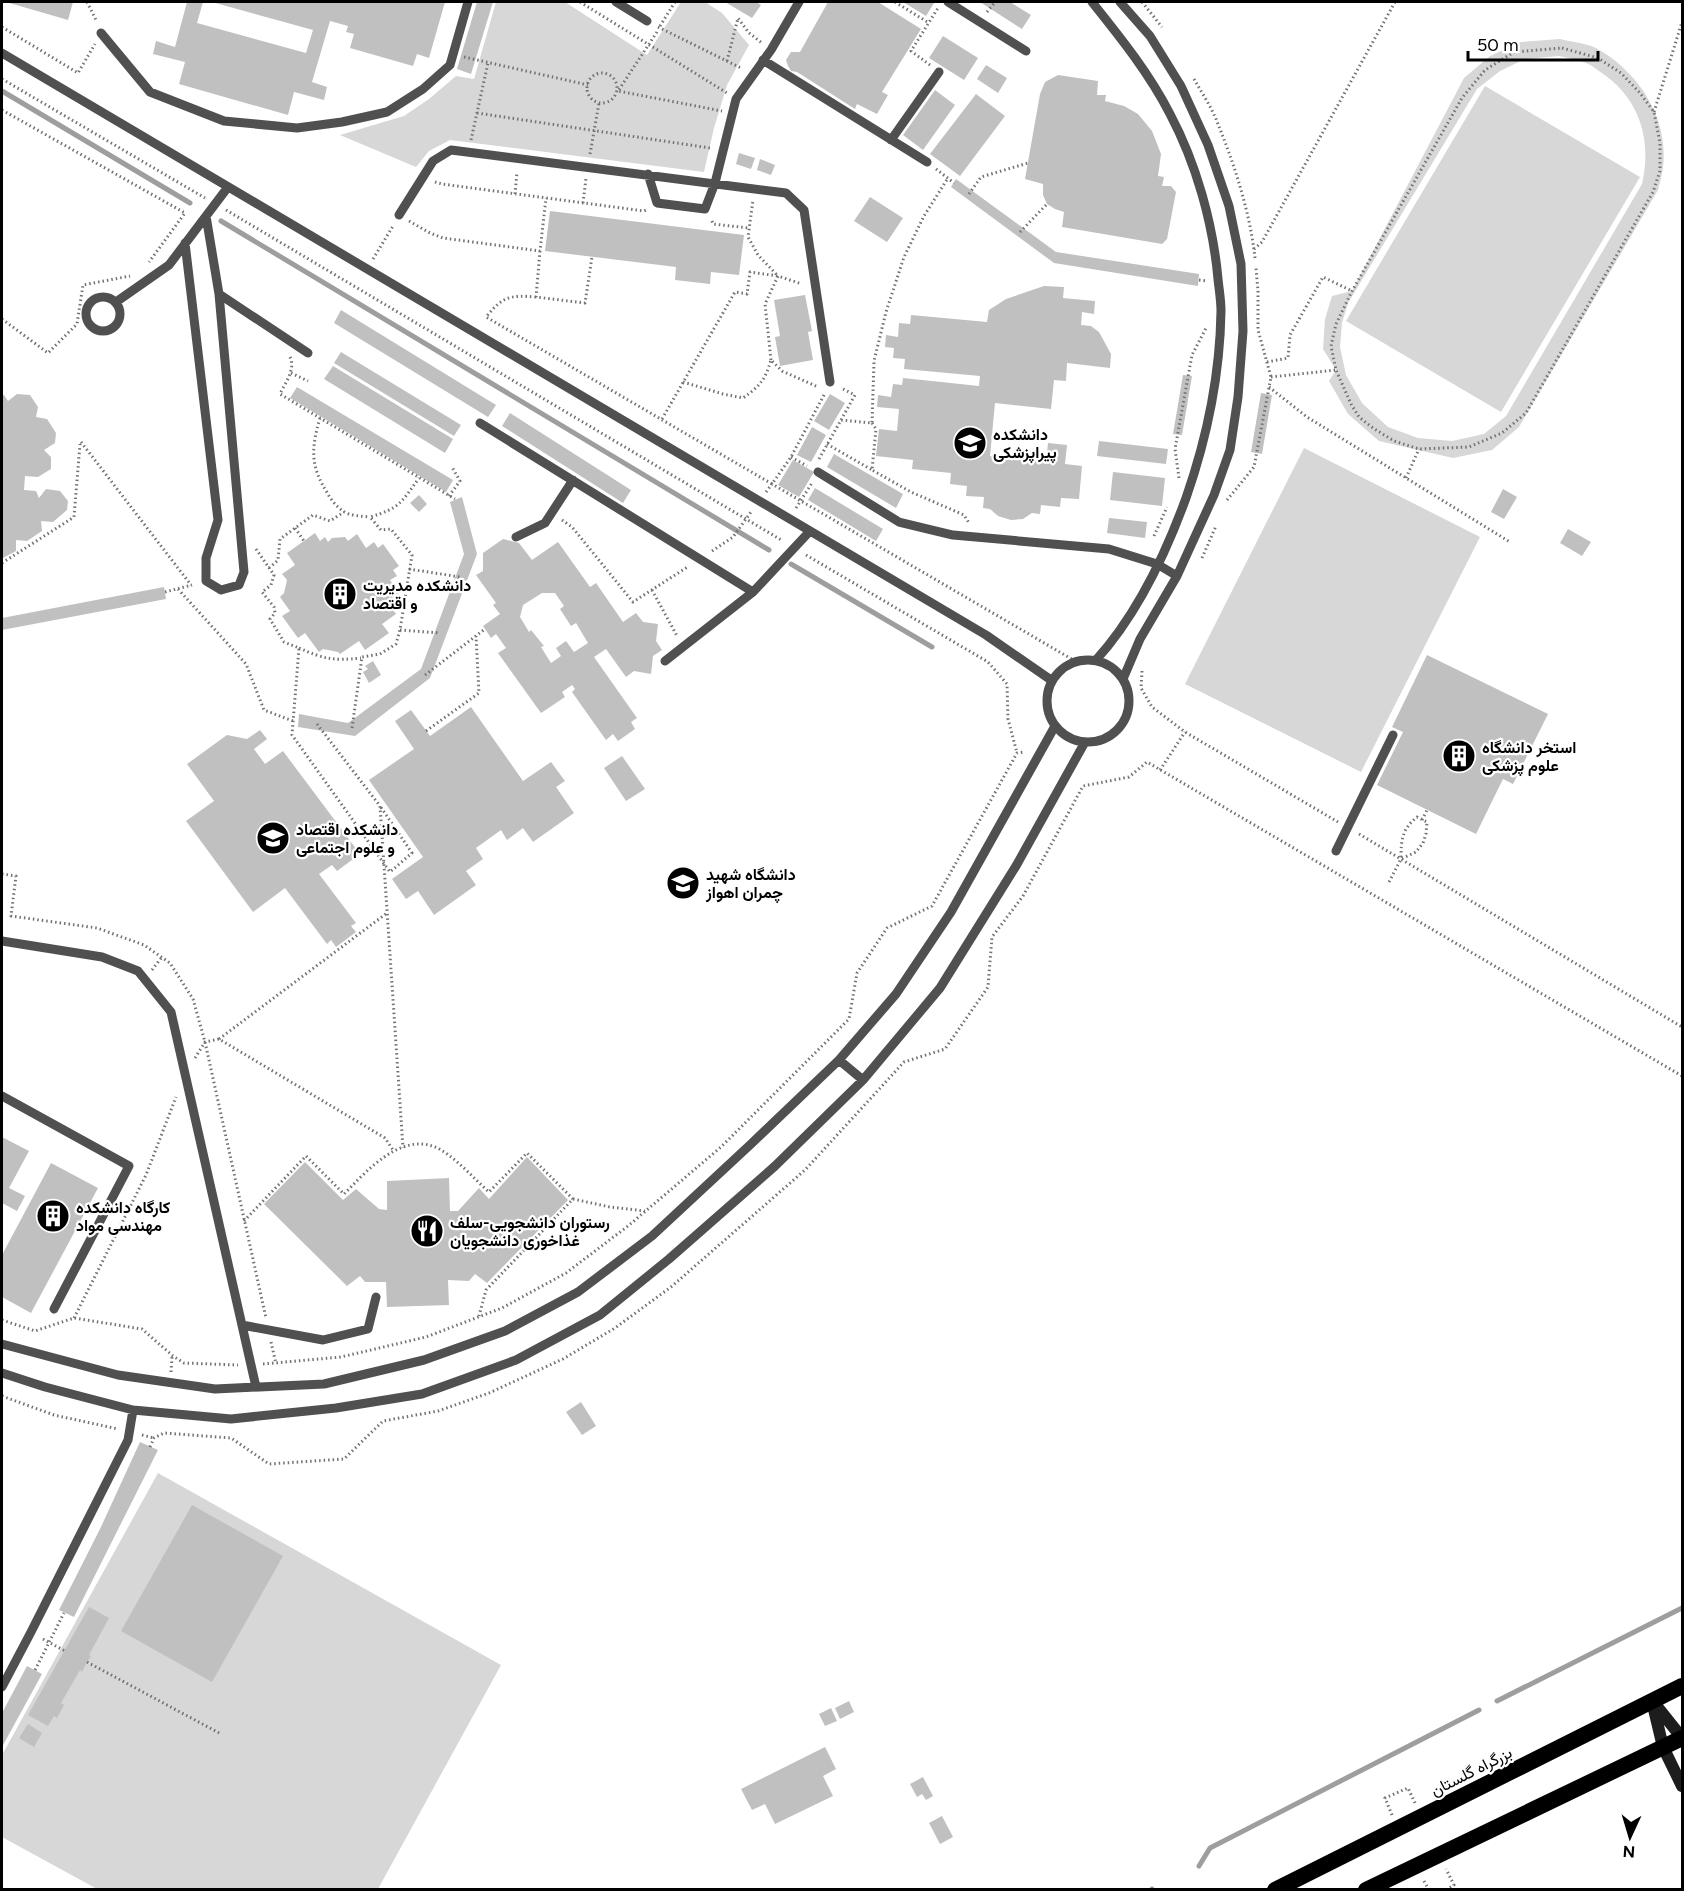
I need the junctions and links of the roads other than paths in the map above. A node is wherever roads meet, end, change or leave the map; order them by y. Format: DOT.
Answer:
graph roads {
  1 [pos="468,2"];
  2 [pos="616,2"];
  3 [pos="799,2"];
  4 [pos="948,2"];
  5 [pos="1092,2"];
  6 [pos="1120,2"];
  7 [pos="647,21"];
  8 [pos="102,33"];
  9 [pos="1026,51"];
  10 [pos="2,53"];
  11 [pos="764,60"];
  12 [pos="939,72"];
  13 [pos="891,140"];
  14 [pos="927,162"];
  15 [pos="648,174"];
  16 [pos="715,183"];
  17 [pos="228,187"];
  18 [pos="399,215"];
  19 [pos="206,216"];
  20 [pos="185,243"];
  21 [pos="219,294"];
  22 [pos="116,302"];
  23 [pos="308,353"];
  24 [pos="830,382"];
  25 [pos="480,423"];
  26 [pos="815,471"];
  27 [pos="573,480"];
  28 [pos="810,531"];
  29 [pos="516,537"];
  30 [pos="1157,564"];
  31 [pos="1177,576"];
  32 [pos="753,591"];
  33 [pos="1096,660"];
  34 [pos="665,661"];
  35 [pos="1123,679"];
  36 [pos="1051,680"];
  37 [pos="1055,726"];
  38 [pos="1393,735"];
  39 [pos="1085,742"];
  40 [pos="1336,850"];
  41 [pos="2,941"];
  42 [pos="839,1060"];
  43 [pos="863,1080"];
  44 [pos="2,1096"];
  45 [pos="376,1297"];
  46 [pos="54,1309"];
  47 [pos="242,1325"];
  48 [pos="2,1344"];
  49 [pos="2,1372"];
  50 [pos="256,1387"];
  51 [pos="133,1410"];
  52 [pos="1683,1686"];
  53 [pos="2,1687"];
  54 [pos="1652,1701"];
  55 [pos="1682,1738"];
  56 [pos="1663,1747"];
  57 [pos="1683,1786"];
  58 [pos="1275,1890"];
  59 [pos="1366,1890"];
  1 -- 8 [label="lane"];
  2 -- 7 [label="lane"];
  3 -- 11 [label="lane"];
  4 -- 9 [label="lane"];
  5 -- 30 [label="lane"];
  6 -- 31 [label="lane"];
  10 -- 17 [label="lane"];
  11 -- 13 [label="lane"];
  11 -- 16 [label="lane"];
  12 -- 13 [label="lane"];
  13 -- 14 [label="lane"];
  15 -- 16 [label="lane"];
  15 -- 16 [label="lane"];
  15 -- 18 [label="lane"];
  16 -- 24 [label="lane"];
  17 -- 19 [label="lane"];
  17 -- 28 [label="lane"];
  19 -- 20 [label="lane"];
  19 -- 21 [label="lane"];
  20 -- 21 [label="lane"];
  20 -- 22 [label="lane"];
  21 -- 23 [label="lane"];
  25 -- 27 [label="lane"];
  26 -- 30 [label="lane"];
  27 -- 29 [label="lane"];
  27 -- 32 [label="lane"];
  28 -- 32 [label="lane"];
  28 -- 36 [label="lane"];
  30 -- 31 [label="lane"];
  30 -- 33 [label="lane"];
  31 -- 35 [label="lane"];
  32 -- 34 [label="lane"];
  33 -- 35 [label="lane"];
  33 -- 36 [label="lane"];
  35 -- 39 [label="lane"];
  36 -- 37 [label="lane"];
  37 -- 39 [label="lane"];
  37 -- 42 [label="lane"];
  38 -- 40 [label="lane"];
  39 -- 43 [label="lane"];
  41 -- 47 [label="lane"];
  42 -- 43 [label="lane"];
  42 -- 50 [label="lane"];
  43 -- 51 [label="lane"];
  44 -- 46 [label="lane"];
  45 -- 47 [label="lane"];
  47 -- 50 [label="lane"];
  48 -- 50 [label="lane"];
  49 -- 51 [label="lane"];
  51 -- 53 [label="lane"];
  52 -- 54 [label="highway, بزرگراه گلستان"];
  54 -- 55 [label="main road"];
  54 -- 56 [label="main road"];
  54 -- 58 [label="highway, بزرگراه گلستان"];
  55 -- 56 [label="highway"];
  56 -- 57 [label="main road"];
  56 -- 59 [label="highway"];
}
